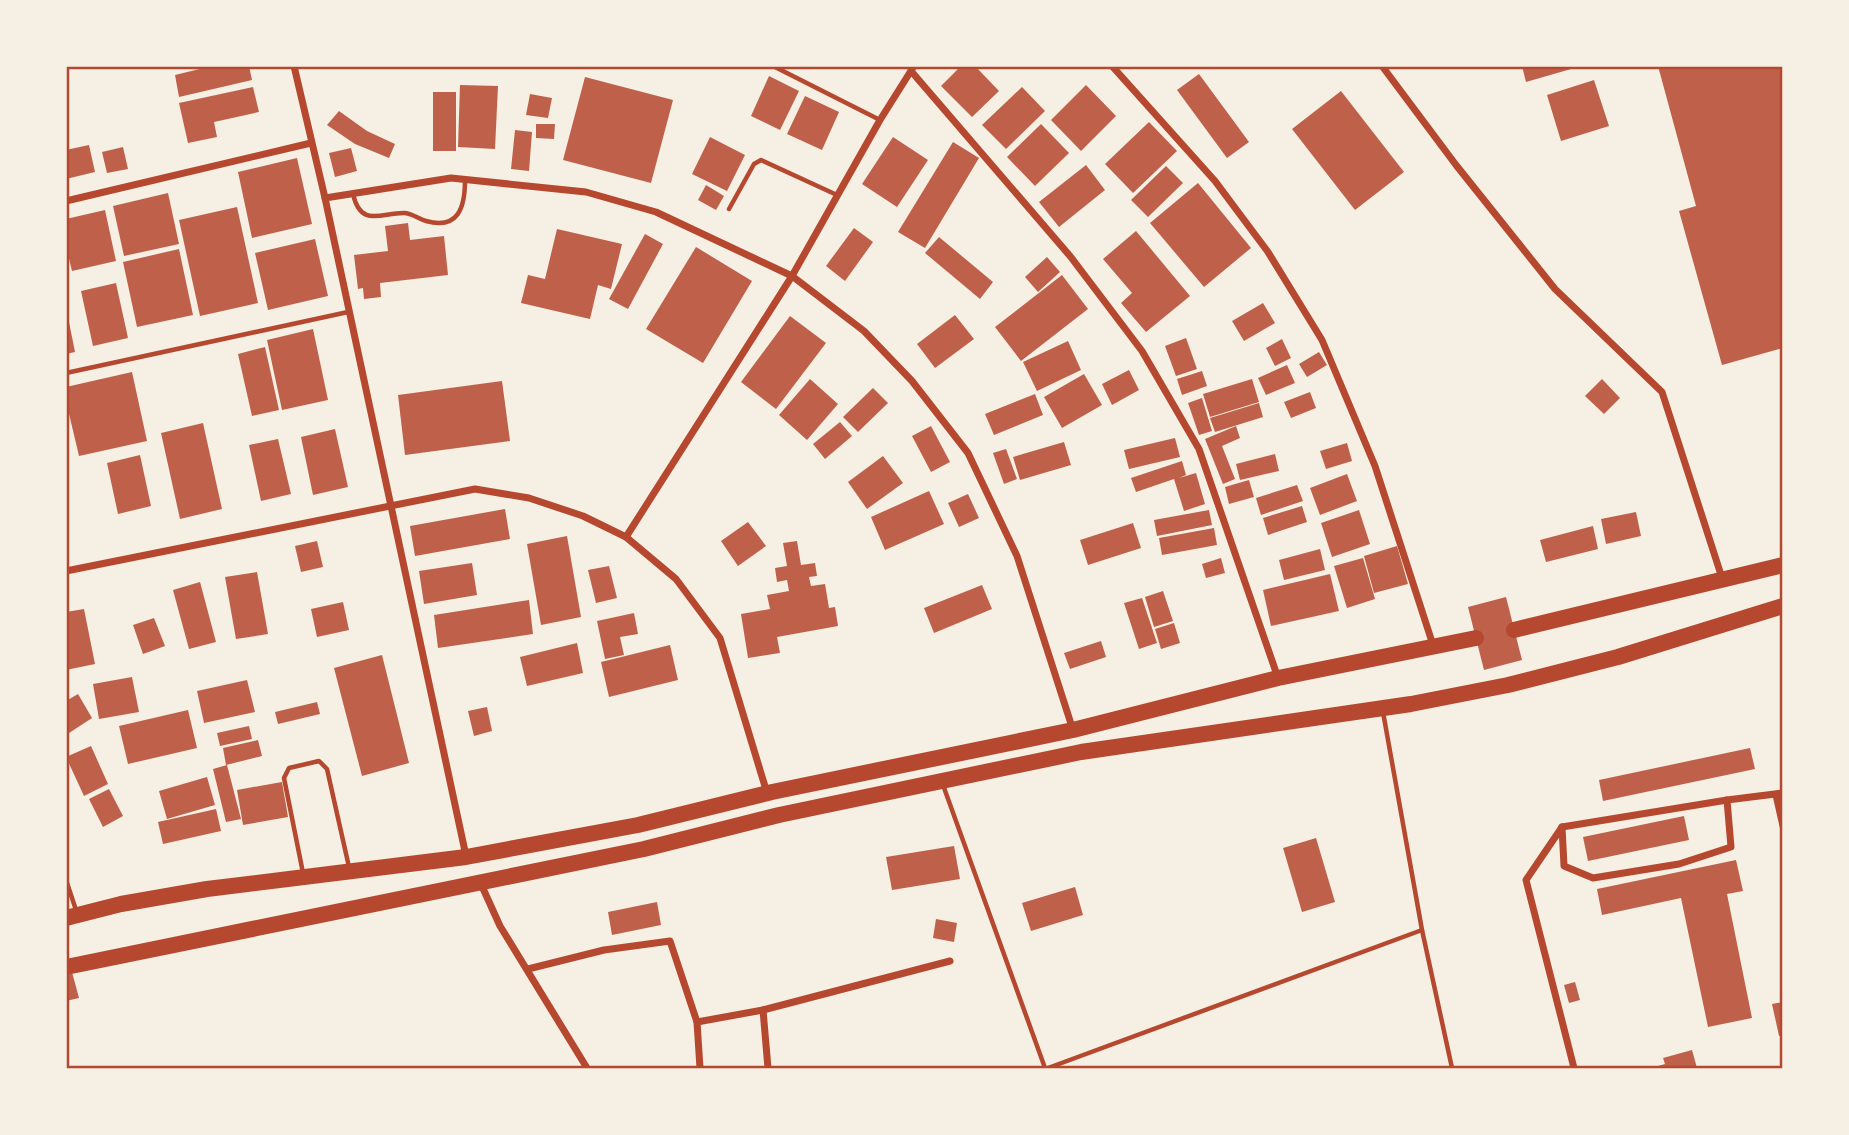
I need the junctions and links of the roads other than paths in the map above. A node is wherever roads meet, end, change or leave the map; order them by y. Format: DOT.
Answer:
graph roads {
  1 [pos="293,66"];
  2 [pos="773,66"];
  3 [pos="1112,66"];
  4 [pos="1382,66"];
  5 [pos="913,69"];
  6 [pos="880,120"];
  7 [pos="311,143"];
  8 [pos="465,179"];
  9 [pos="352,194"];
  10 [pos="838,195"];
  11 [pos="325,198"];
  12 [pos="66,201"];
  13 [pos="729,209"];
  14 [pos="792,276"];
  15 [pos="348,312"];
  16 [pos="66,373"];
  17 [pos="391,505"];
  18 [pos="626,537"];
  19 [pos="1783,565"];
  20 [pos="66,570"];
  21 [pos="1723,581"];
  22 [pos="1783,606"];
  23 [pos="1514,630"];
  24 [pos="1476,638"];
  25 [pos="1434,648"];
  26 [pos="1278,678"];
  27 [pos="1382,708"];
  28 [pos="1073,730"];
  29 [pos="941,781"];
  30 [pos="767,793"];
  31 [pos="1779,794"];
  32 [pos="1727,800"];
  33 [pos="1783,826"];
  34 [pos="1562,827"];
  35 [pos="466,857"];
  36 [pos="350,872"];
  37 [pos="304,877"];
  38 [pos="66,880"];
  39 [pos="481,883"];
  40 [pos="72,916"];
  41 [pos="1422,930"];
  42 [pos="950,961"];
  43 [pos="71,966"];
  44 [pos="528,970"];
  45 [pos="763,1010"];
  46 [pos="696,1022"];
  47 [pos="587,1069"];
  48 [pos="700,1069"];
  49 [pos="768,1069"];
  50 [pos="1046,1069"];
  51 [pos="1452,1069"];
  52 [pos="1574,1069"];
  1 -- 7 [label="street"];
  2 -- 6 [label="lane"];
  3 -- 25 [label="street"];
  4 -- 21 [label="street"];
  5 -- 6 [label="street"];
  5 -- 26 [label="street"];
  6 -- 10 [label="street"];
  7 -- 11 [label="street"];
  7 -- 12 [label="street"];
  8 -- 9 [label="street"];
  8 -- 9 [label="lane"];
  8 -- 14 [label="street"];
  9 -- 11 [label="street"];
  10 -- 13 [label="lane"];
  10 -- 14 [label="street"];
  11 -- 15 [label="street"];
  14 -- 18 [label="street"];
  14 -- 28 [label="street"];
  15 -- 16 [label="lane"];
  15 -- 17 [label="street"];
  17 -- 18 [label="street"];
  17 -- 20 [label="street"];
  17 -- 35 [label="street"];
  18 -- 30 [label="street"];
  19 -- 21 [label="highway"];
  21 -- 23 [label="highway"];
  22 -- 27 [label="highway"];
  24 -- 25 [label="highway"];
  25 -- 26 [label="highway"];
  26 -- 28 [label="highway"];
  27 -- 29 [label="highway"];
  27 -- 41 [label="lane"];
  28 -- 30 [label="highway"];
  29 -- 39 [label="highway"];
  29 -- 50 [label="lane"];
  30 -- 35 [label="highway"];
  31 -- 32 [label="street"];
  31 -- 33 [label="street"];
  32 -- 34 [label="street"];
  32 -- 34 [label="street"];
  34 -- 52 [label="street"];
  35 -- 36 [label="highway"];
  36 -- 37 [label="highway"];
  36 -- 37 [label="lane"];
  37 -- 40 [label="highway"];
  38 -- 40 [label="lane"];
  39 -- 43 [label="highway"];
  39 -- 44 [label="street"];
  41 -- 50 [label="lane"];
  41 -- 51 [label="lane"];
  42 -- 45 [label="street"];
  44 -- 46 [label="street"];
  44 -- 47 [label="street"];
  45 -- 46 [label="street"];
  45 -- 49 [label="street"];
  46 -- 48 [label="street"];
}
